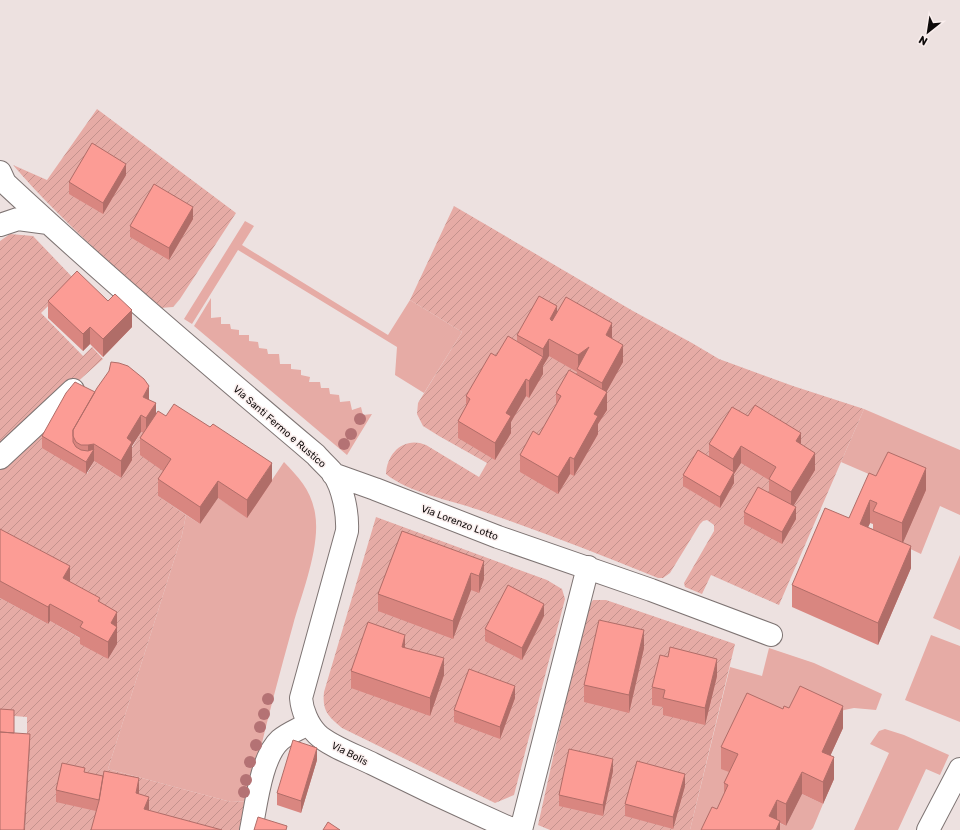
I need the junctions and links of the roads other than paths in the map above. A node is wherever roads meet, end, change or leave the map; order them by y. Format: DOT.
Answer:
graph roads {
  1 [pos="0,172"];
  2 [pos="48,223"];
  3 [pos="0,225"];
  4 [pos="73,390"];
  5 [pos="0,458"];
  6 [pos="333,474"];
  7 [pos="588,567"];
  8 [pos="771,635"];
  9 [pos="309,723"];
  10 [pos="960,769"];
  11 [pos="251,830"];
  12 [pos="514,830"];
  13 [pos="521,830"];
  14 [pos="928,830"];
  1 -- 2 [label="street, Via Santi Fermo e Rustico"];
  2 -- 3 [label="street"];
  2 -- 6 [label="street, Via Santi Fermo e Rustico"];
  4 -- 5 [label="street"];
  6 -- 7 [label="street, Via Lorenzo Lotto"];
  6 -- 9 [label="street, Via Santi Fermo e Rustico"];
  7 -- 8 [label="street, Via Lorenzo Lotto"];
  7 -- 13 [label="street"];
  9 -- 11 [label="street"];
  9 -- 12 [label="street, Via Bolis"];
  10 -- 14 [label="street"];
}
